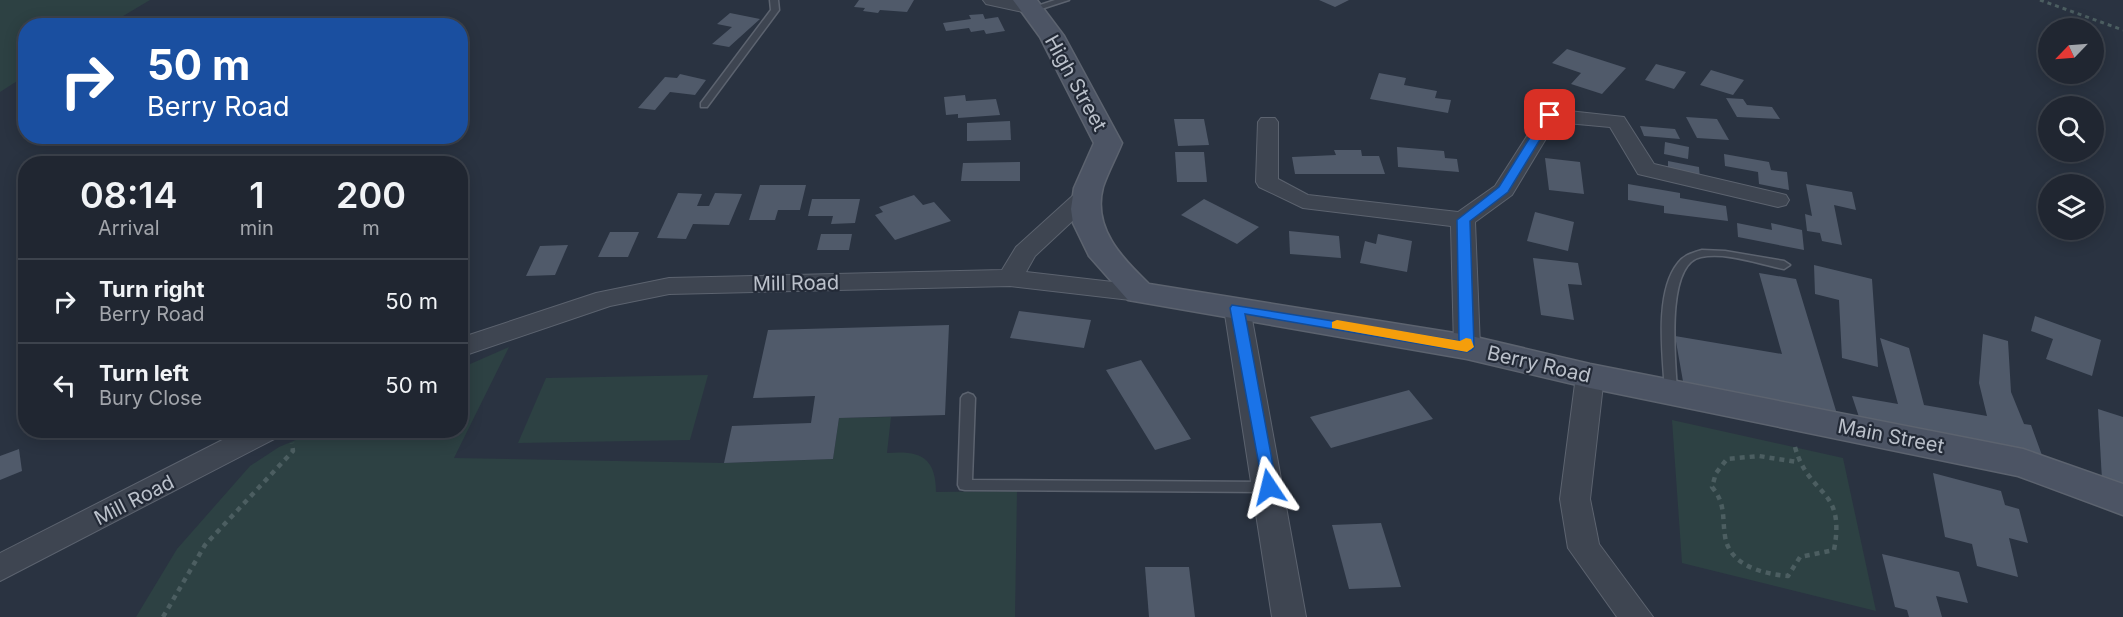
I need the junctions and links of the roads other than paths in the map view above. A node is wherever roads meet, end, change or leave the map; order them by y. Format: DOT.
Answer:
graph roads {
  1 [pos="774,0"];
  2 [pos="992,0"];
  3 [pos="1065,0"];
  4 [pos="1029,5"];
  5 [pos="704,105"];
  6 [pos="1268,122"];
  7 [pos="1087,195"];
  8 [pos="1778,200"];
  9 [pos="1464,220"];
  10 [pos="1784,265"];
  11 [pos="1010,278"];
  12 [pos="1139,293"];
  13 [pos="1237,308"];
  14 [pos="468,345"];
  15 [pos="1467,347"];
  16 [pos="1590,376"];
  17 [pos="1663,390"];
  18 [pos="968,398"];
  19 [pos="276,438"];
  20 [pos="1269,487"];
  21 [pos="2123,500"];
  22 [pos="0,568"];
  23 [pos="1289,617"];
  24 [pos="1636,617"];
  1 -- 5 [label="lane"];
  2 -- 4 [label="street"];
  3 -- 4 [label="lane"];
  4 -- 7 [label="main road, High Street"];
  6 -- 9 [label="street"];
  7 -- 11 [label="street"];
  7 -- 12 [label="main road, High Street"];
  8 -- 9 [label="street"];
  9 -- 15 [label="street"];
  10 -- 17 [label="lane"];
  11 -- 12 [label="street, Mill Road"];
  11 -- 14 [label="street, Mill Road"];
  12 -- 13 [label="main road, Berry Road"];
  13 -- 15 [label="main road, Berry Road"];
  13 -- 20 [label="street"];
  15 -- 16 [label="main road, Berry Road"];
  16 -- 17 [label="main road, Berry Road"];
  16 -- 24 [label="street"];
  17 -- 21 [label="main road, Main Street"];
  18 -- 20 [label="lane"];
  19 -- 22 [label="street, Mill Road"];
  20 -- 23 [label="street"];
}
